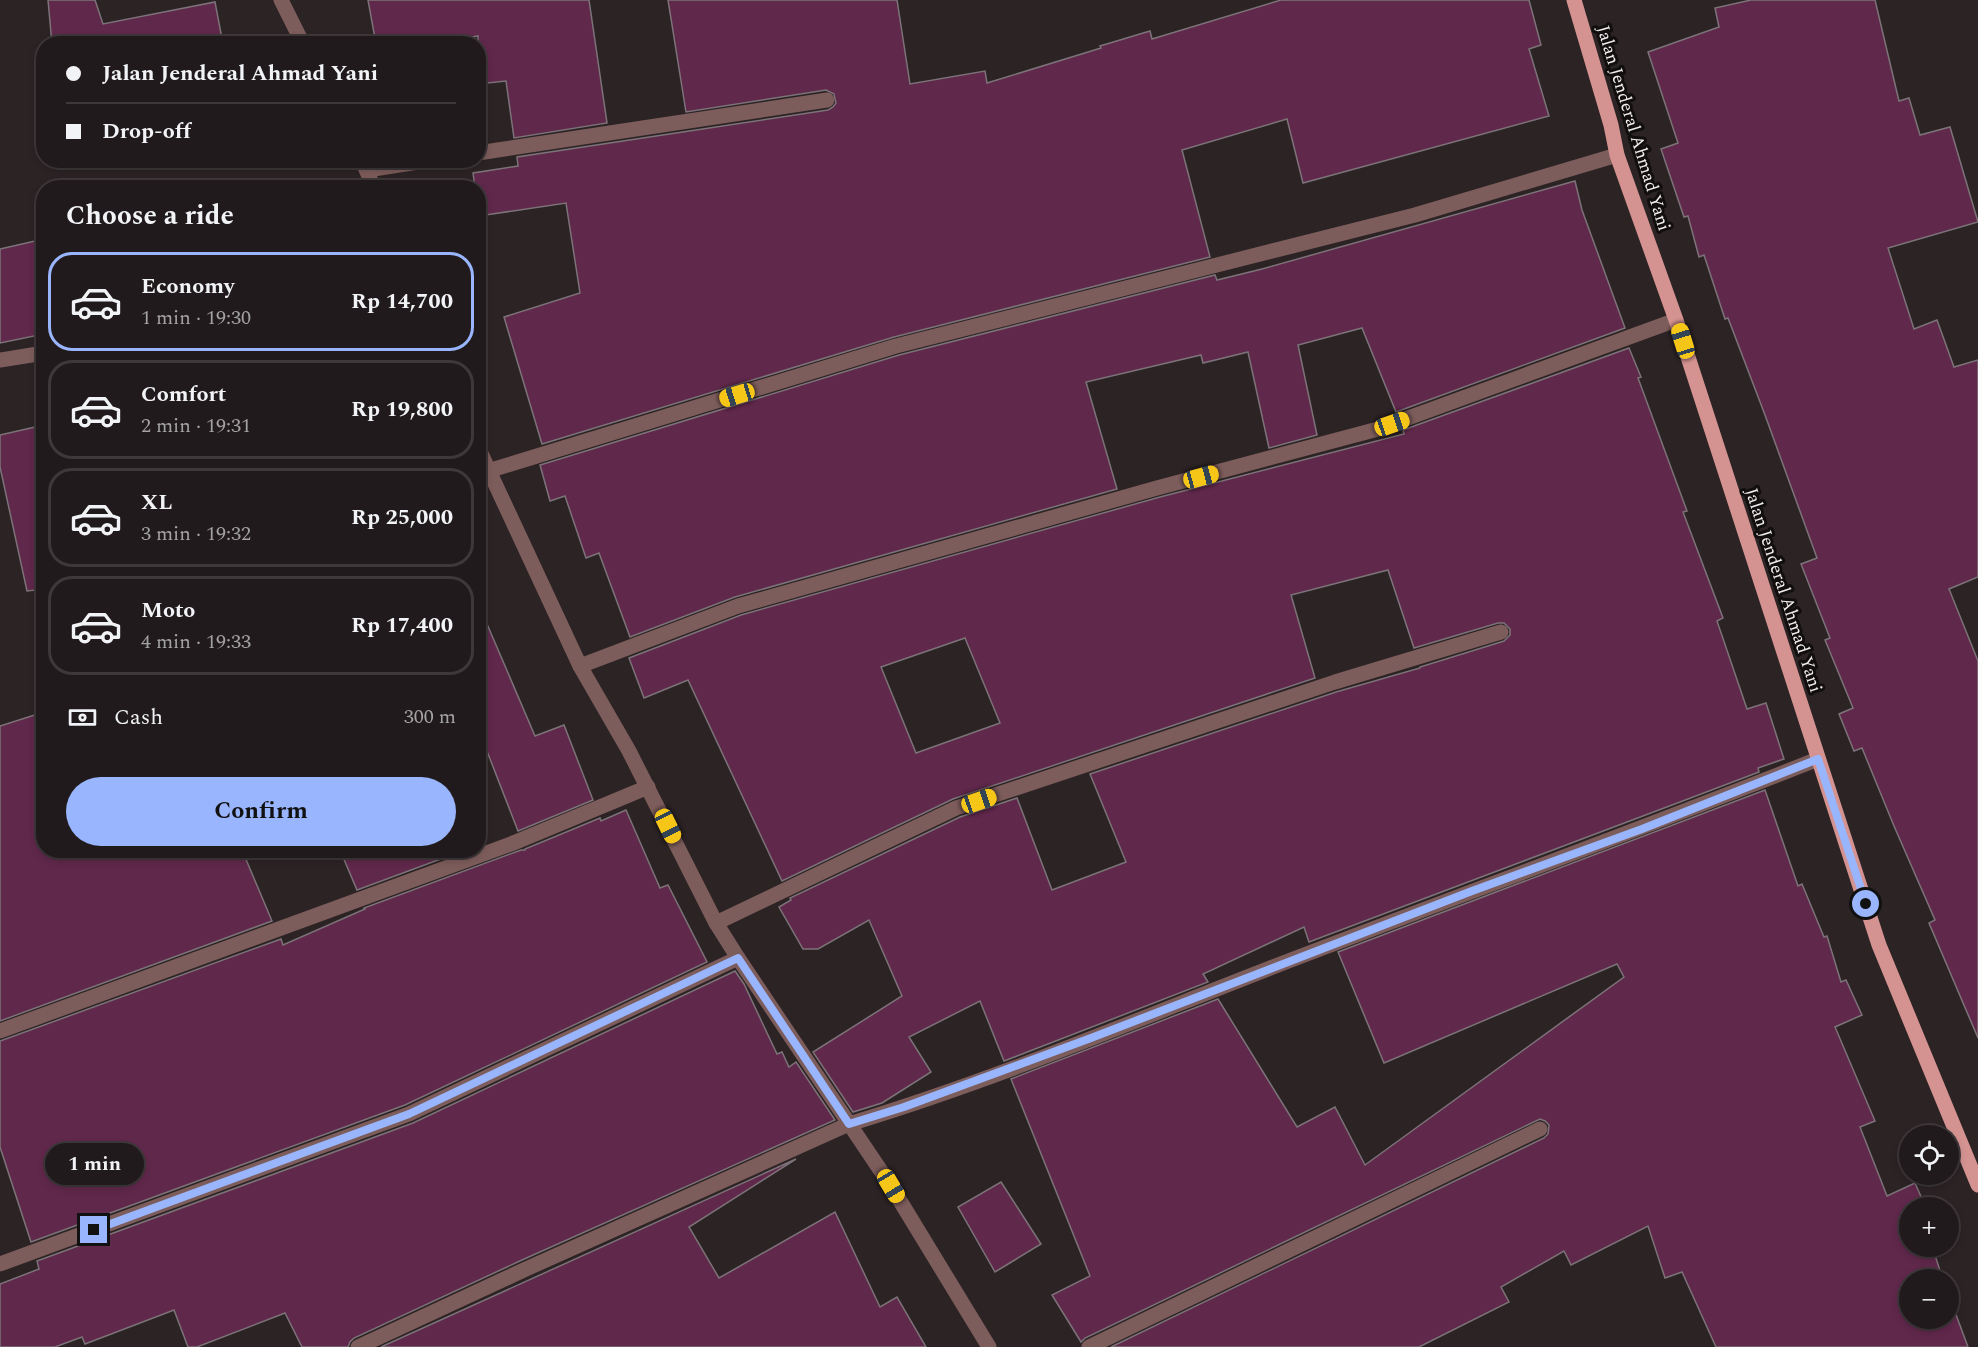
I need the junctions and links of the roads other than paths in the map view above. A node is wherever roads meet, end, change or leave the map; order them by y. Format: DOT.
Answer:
graph roads {
  1 [pos="281,0"];
  2 [pos="1574,0"];
  3 [pos="299,36"];
  4 [pos="827,100"];
  5 [pos="486,152"];
  6 [pos="1617,155"];
  7 [pos="1676,320"];
  8 [pos="36,353"];
  9 [pos="0,360"];
  10 [pos="486,466"];
  11 [pos="488,471"];
  12 [pos="1501,632"];
  13 [pos="580,666"];
  14 [pos="1818,759"];
  15 [pos="648,787"];
  16 [pos="486,853"];
  17 [pos="473,858"];
  18 [pos="716,923"];
  19 [pos="738,958"];
  20 [pos="0,1031"];
  21 [pos="849,1124"];
  22 [pos="1540,1129"];
  23 [pos="1978,1185"];
  24 [pos="0,1264"];
  25 [pos="358,1347"];
  26 [pos="989,1347"];
  27 [pos="1089,1347"];
  1 -- 3 [label="street"];
  2 -- 6 [label="main road, Jalan Jenderal Ahmad Yani"];
  4 -- 5 [label="street"];
  6 -- 7 [label="main road, Jalan Jenderal Ahmad Yani"];
  6 -- 11 [label="street"];
  7 -- 13 [label="street"];
  7 -- 14 [label="main road, Jalan Jenderal Ahmad Yani"];
  8 -- 9 [label="street"];
  10 -- 11 [label="street"];
  11 -- 13 [label="street"];
  12 -- 18 [label="street"];
  13 -- 15 [label="street"];
  14 -- 21 [label="street"];
  14 -- 23 [label="main road, Jalan Jenderal Ahmad Yani"];
  15 -- 16 [label="street"];
  15 -- 18 [label="street"];
  17 -- 20 [label="street"];
  18 -- 19 [label="street"];
  19 -- 21 [label="street"];
  19 -- 24 [label="street"];
  21 -- 25 [label="street"];
  21 -- 26 [label="street"];
  22 -- 27 [label="street"];
}
